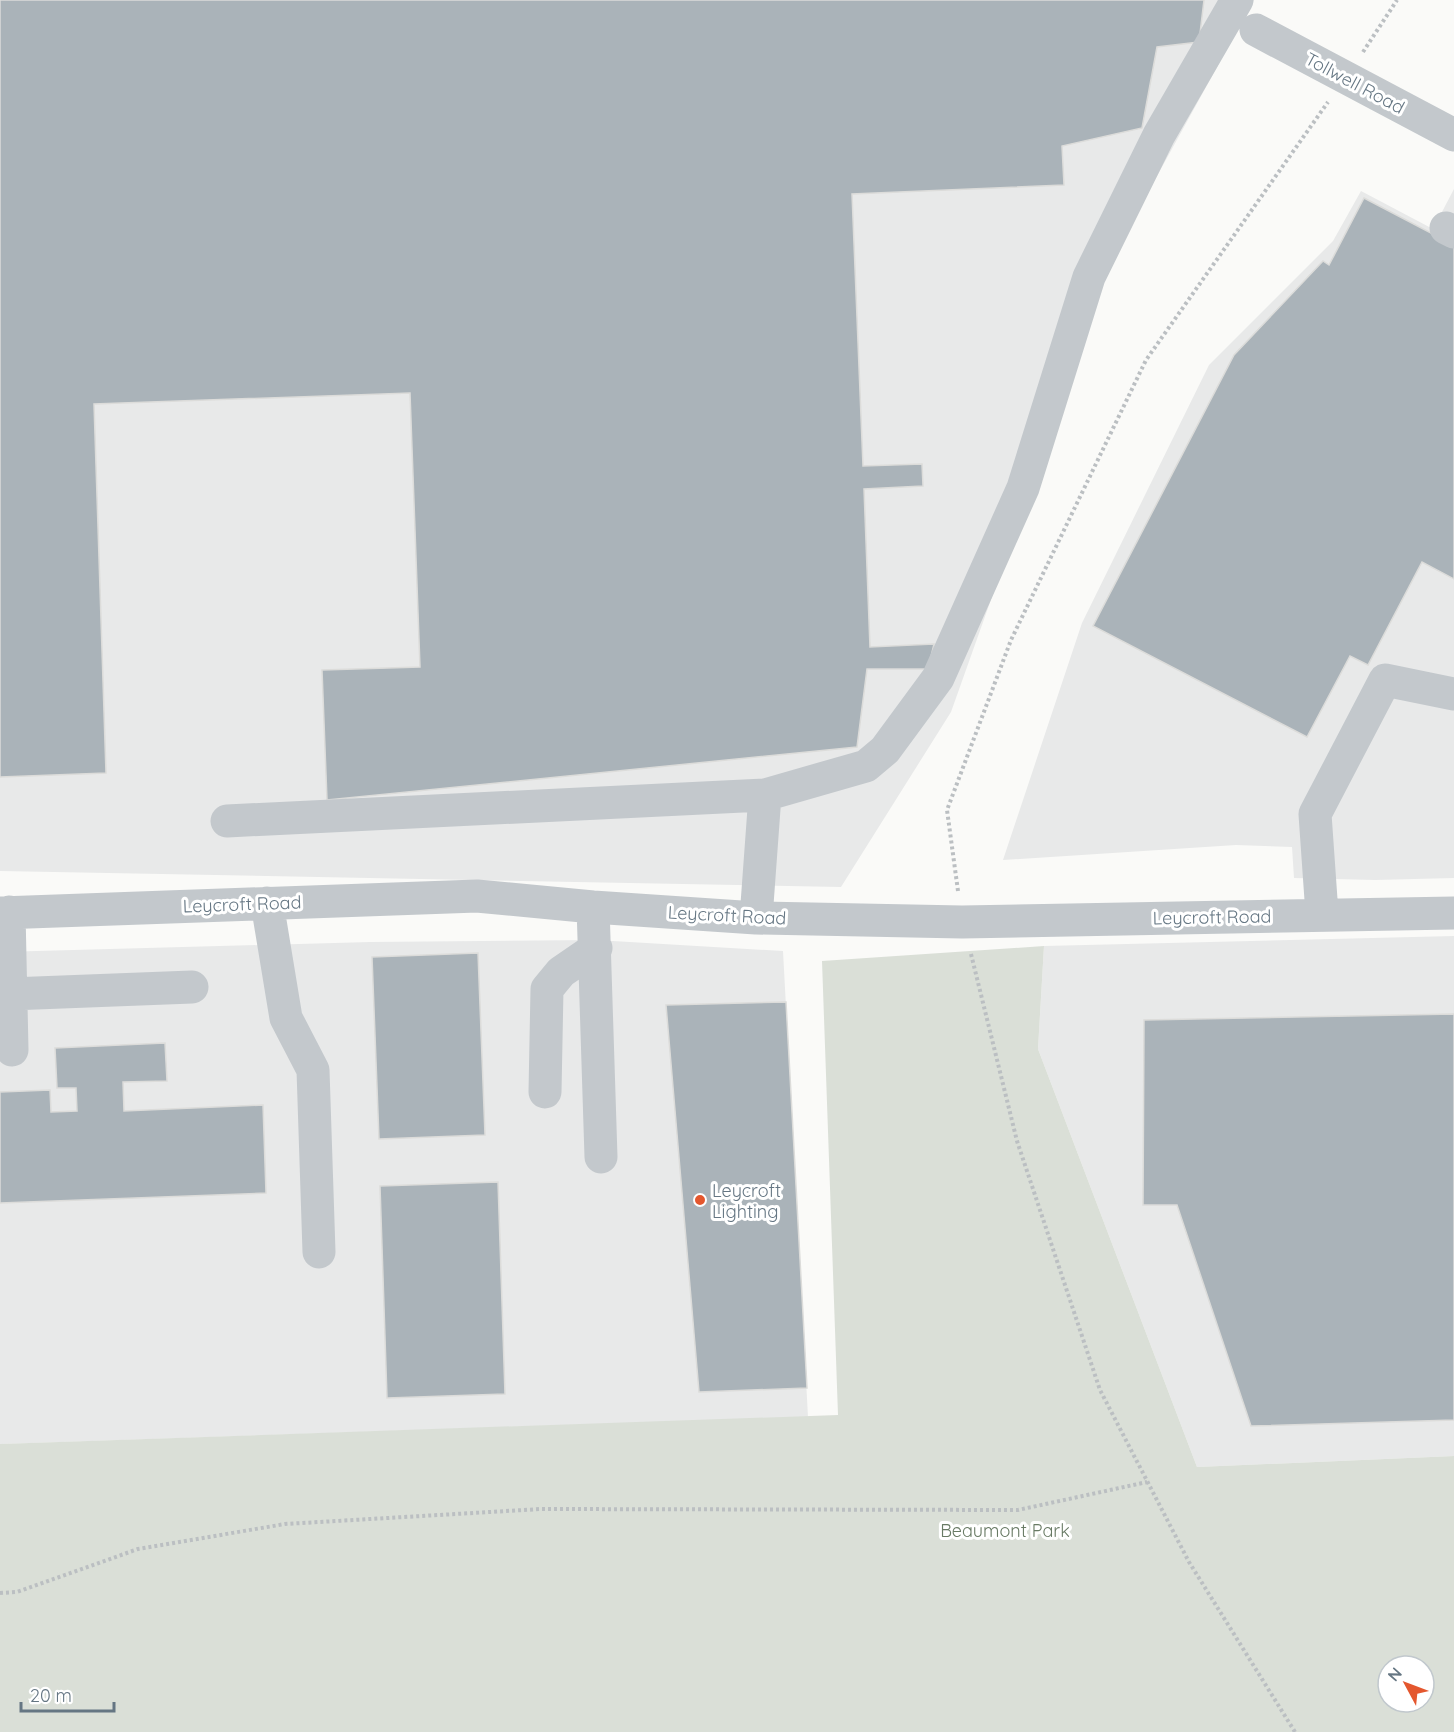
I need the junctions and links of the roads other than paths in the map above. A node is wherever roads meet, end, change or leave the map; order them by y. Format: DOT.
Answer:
graph roads {
  1 [pos="1237,0"];
  2 [pos="1256,30"];
  3 [pos="1454,135"];
  4 [pos="1454,694"];
  5 [pos="765,795"];
  6 [pos="227,821"];
  7 [pos="267,903"];
  8 [pos="593,907"];
  9 [pos="4,912"];
  10 [pos="1454,913"];
  11 [pos="1322,914"];
  12 [pos="756,918"];
  13 [pos="596,948"];
  14 [pos="192,987"];
  15 [pos="10,994"];
  16 [pos="12,1050"];
  17 [pos="545,1092"];
  18 [pos="601,1156"];
  19 [pos="319,1252"];
  1 -- 5 [label="street"];
  2 -- 3 [label="street, Tollwell Road"];
  4 -- 11 [label="street"];
  5 -- 6 [label="street"];
  5 -- 12 [label="street"];
  7 -- 8 [label="street, Leycroft Road"];
  7 -- 9 [label="street, Leycroft Road"];
  7 -- 19 [label="street"];
  8 -- 12 [label="street, Leycroft Road"];
  8 -- 13 [label="street"];
  9 -- 15 [label="street"];
  10 -- 11 [label="street, Leycroft Road"];
  11 -- 12 [label="street, Leycroft Road"];
  13 -- 17 [label="street"];
  13 -- 18 [label="street"];
  14 -- 15 [label="street"];
  15 -- 16 [label="street"];
}
